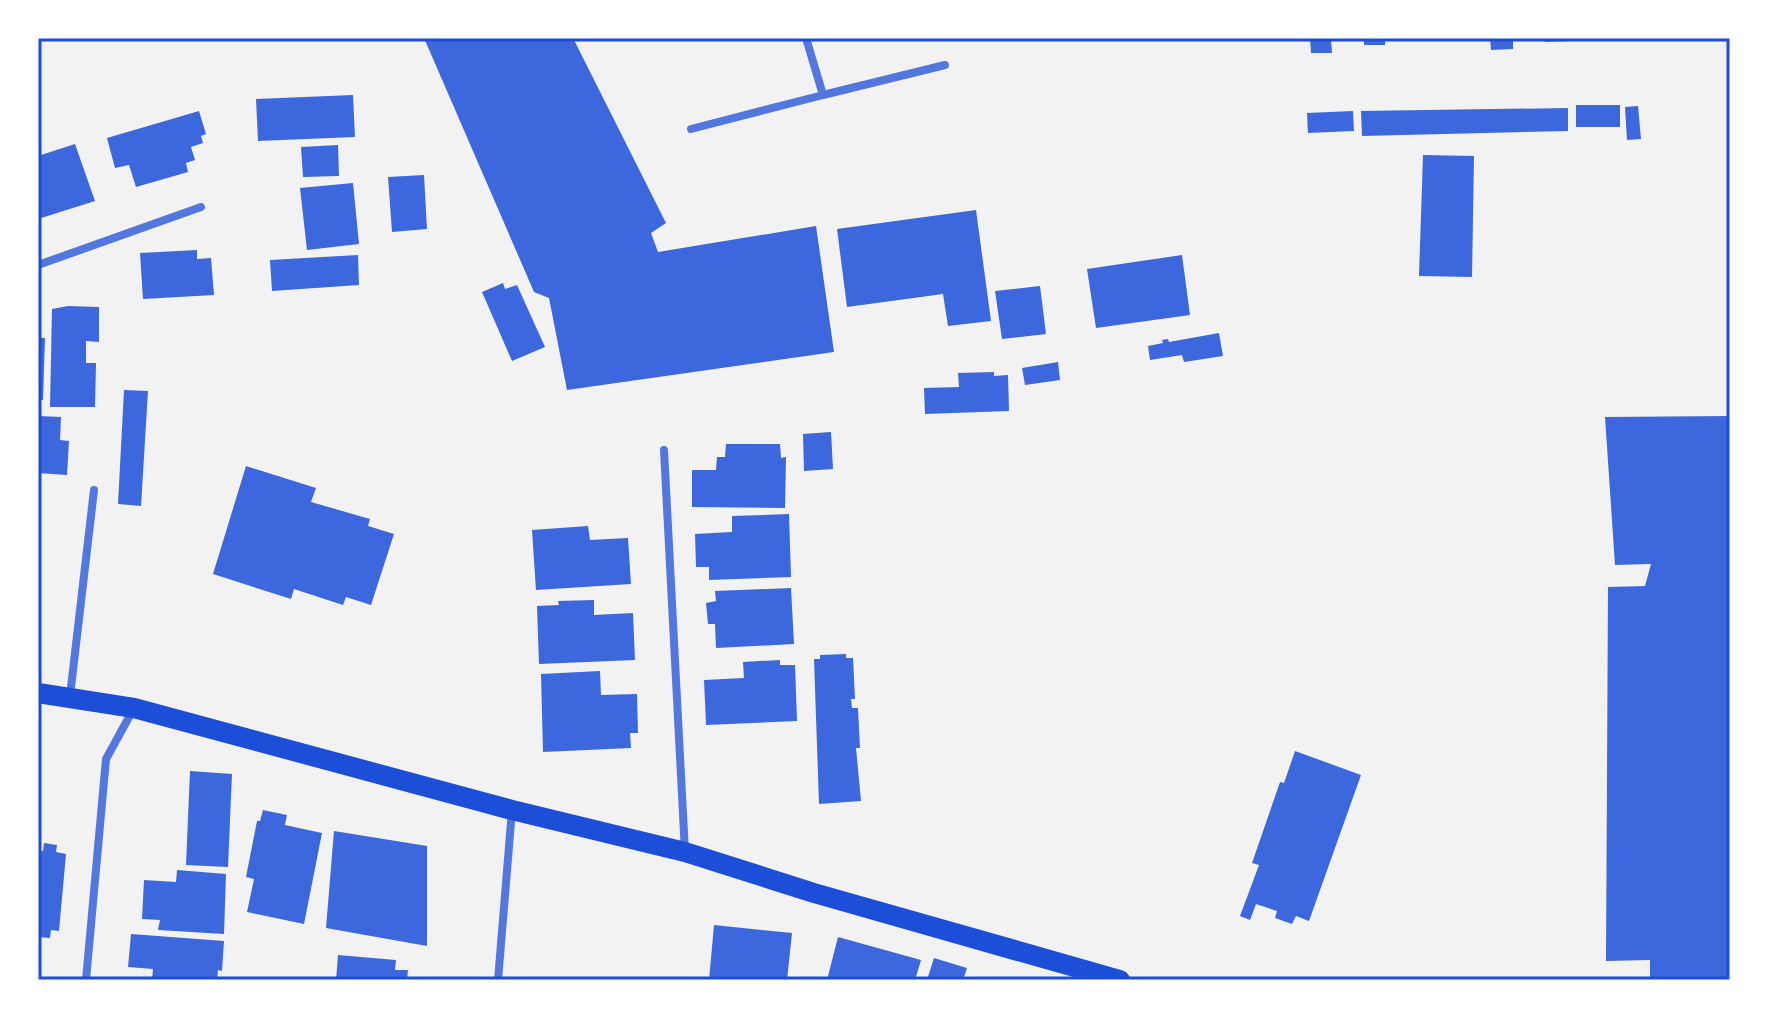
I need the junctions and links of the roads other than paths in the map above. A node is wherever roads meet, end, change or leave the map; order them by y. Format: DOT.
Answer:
graph roads {
  1 [pos="806,38"];
  2 [pos="945,65"];
  3 [pos="823,95"];
  4 [pos="691,129"];
  5 [pos="201,207"];
  6 [pos="38,265"];
  7 [pos="664,450"];
  8 [pos="94,490"];
  9 [pos="38,693"];
  10 [pos="70,696"];
  11 [pos="134,708"];
  12 [pos="512,810"];
  13 [pos="685,852"];
  14 [pos="1082,975"];
  15 [pos="86,980"];
  16 [pos="498,980"];
  17 [pos="1120,980"];
  1 -- 3 [label="street"];
  2 -- 3 [label="street"];
  3 -- 4 [label="street"];
  5 -- 6 [label="street"];
  7 -- 13 [label="street"];
  8 -- 10 [label="street"];
  9 -- 10 [label="main road"];
  10 -- 11 [label="main road"];
  11 -- 12 [label="main road"];
  11 -- 15 [label="street"];
  12 -- 13 [label="main road"];
  12 -- 16 [label="street"];
  13 -- 14 [label="main road"];
  14 -- 17 [label="main road"];
}
